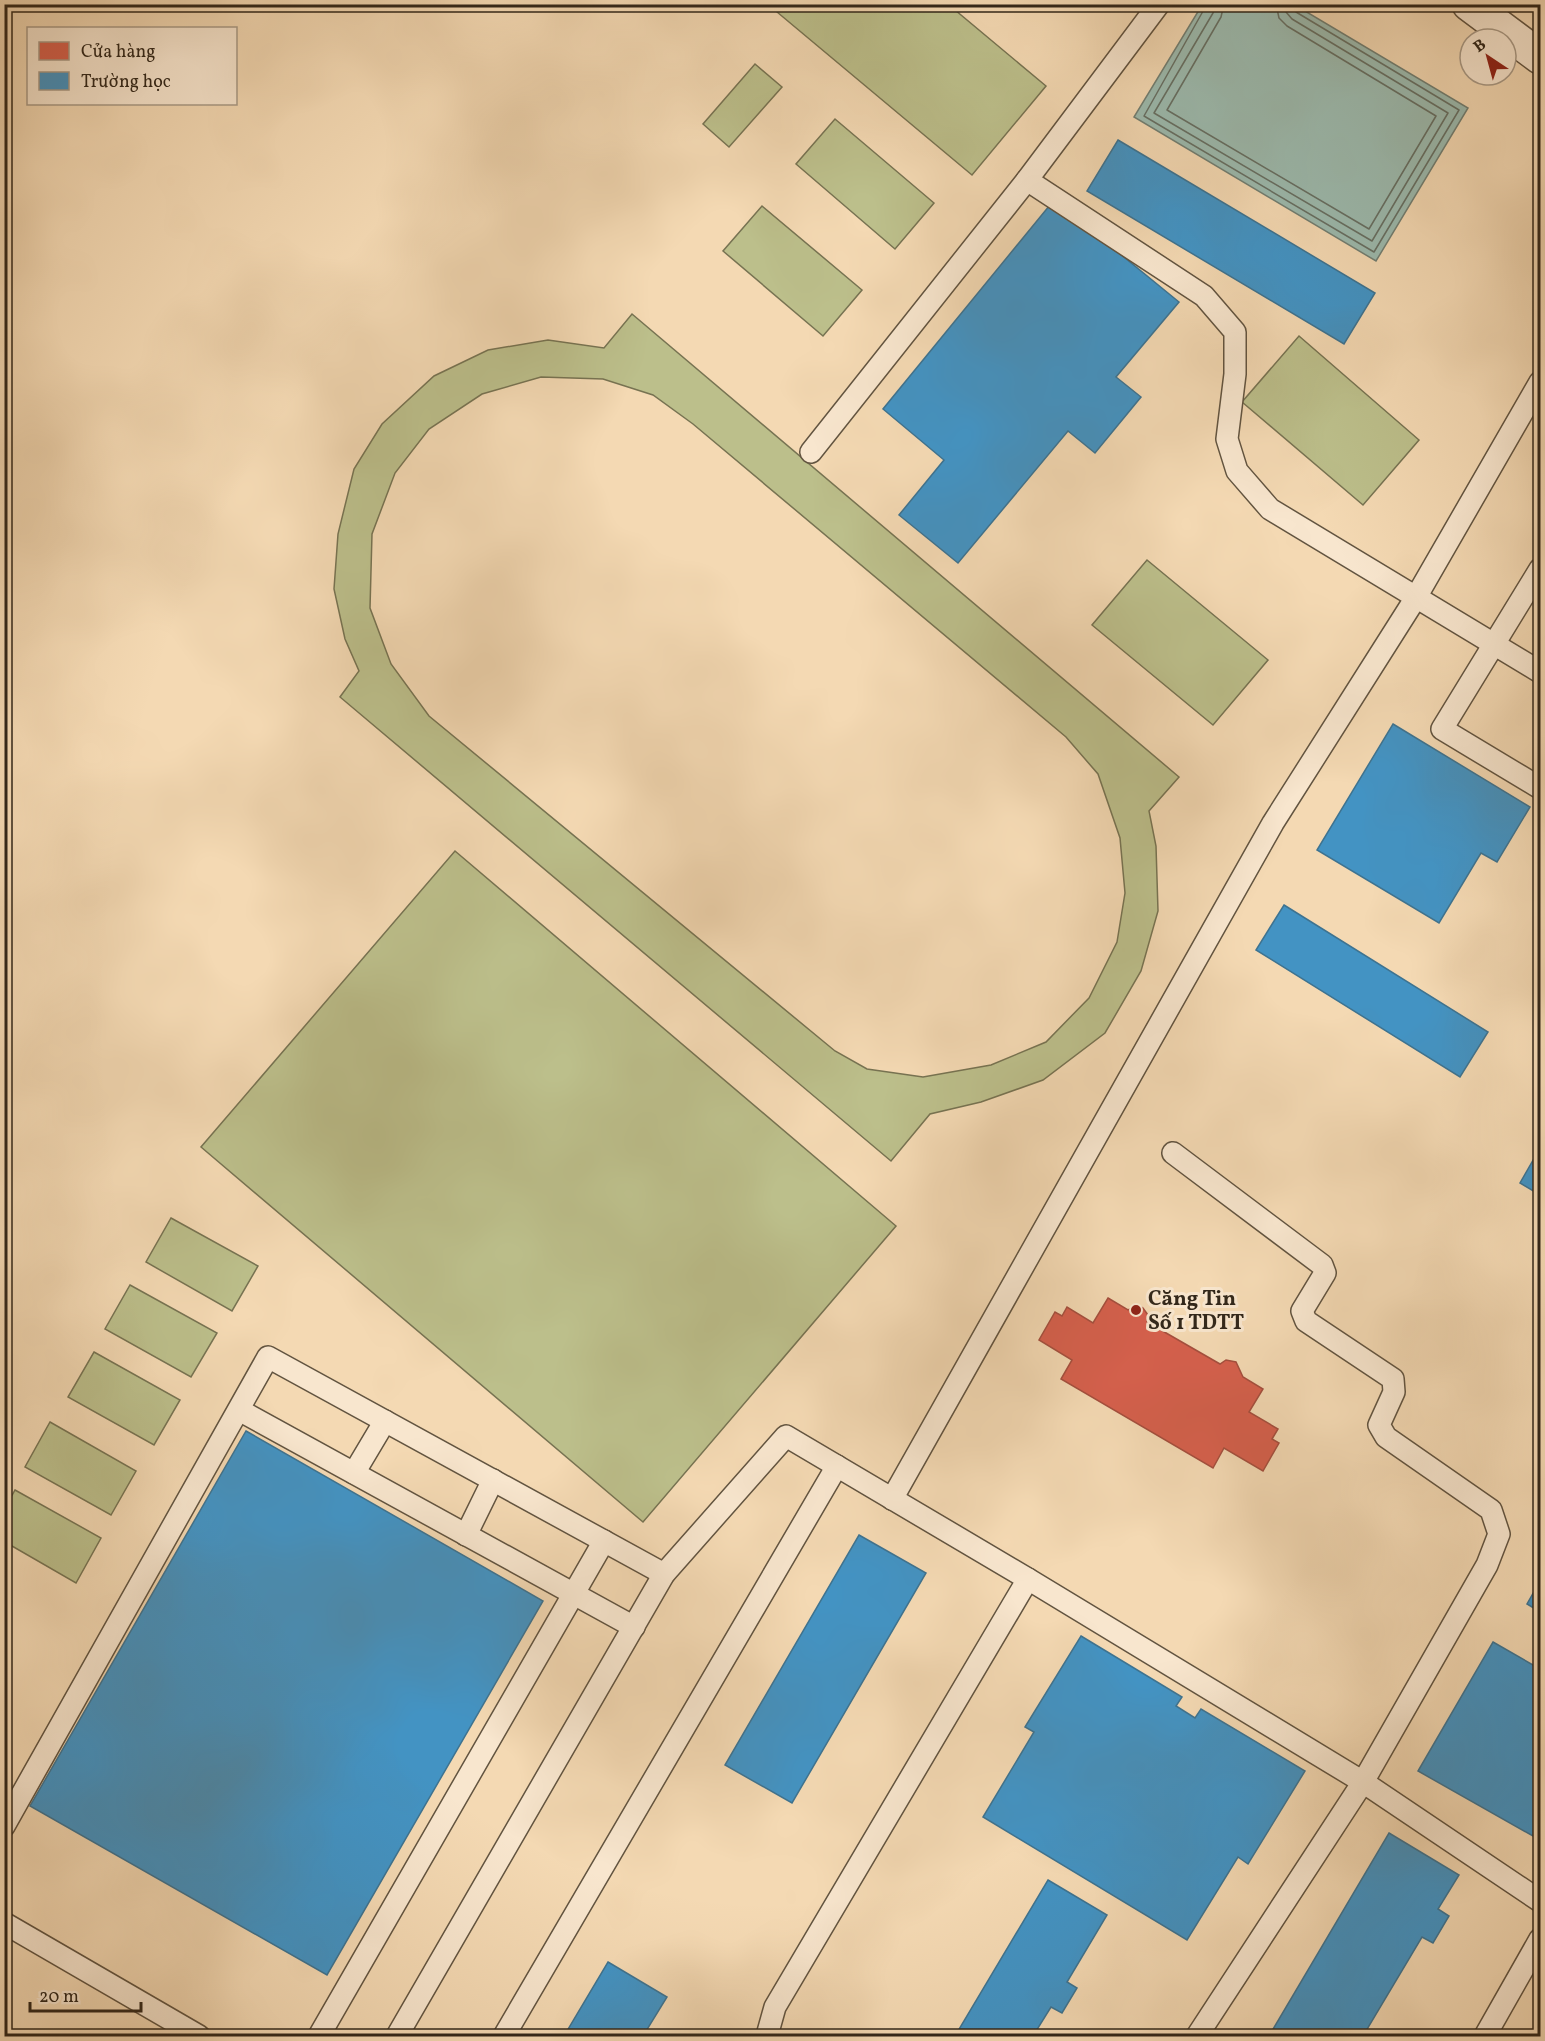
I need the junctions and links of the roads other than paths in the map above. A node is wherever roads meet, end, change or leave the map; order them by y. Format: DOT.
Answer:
graph roads {
  1 [pos="1159,4"];
  2 [pos="1469,5"];
  3 [pos="1540,57"];
  4 [pos="1027,180"];
  5 [pos="1540,382"];
  6 [pos="811,452"];
  7 [pos="1538,578"];
  8 [pos="1415,599"];
  9 [pos="1496,645"];
  10 [pos="1540,672"];
  11 [pos="1540,788"];
  12 [pos="1173,1153"];
  13 [pos="238,1410"];
  14 [pos="385,1421"];
  15 [pos="837,1466"];
  16 [pos="354,1473"];
  17 [pos="493,1480"];
  18 [pos="892,1499"];
  19 [pos="466,1535"];
  20 [pos="604,1541"];
  21 [pos="664,1574"];
  22 [pos="1028,1579"];
  23 [pos="574,1594"];
  24 [pos="634,1627"];
  25 [pos="1363,1782"];
  26 [pos="4,1826"];
  27 [pos="1540,1901"];
  28 [pos="4,1923"];
  29 [pos="1540,1939"];
  30 [pos="198,2037"];
  31 [pos="319,2037"];
  32 [pos="397,2037"];
  33 [pos="504,2037"];
  34 [pos="771,2037"];
  35 [pos="1197,2037"];
  36 [pos="1485,2037"];
  1 -- 4 [label="lane"];
  2 -- 3 [label="street"];
  4 -- 6 [label="lane"];
  4 -- 8 [label="lane"];
  5 -- 8 [label="lane"];
  7 -- 9 [label="lane"];
  8 -- 9 [label="lane"];
  8 -- 18 [label="lane"];
  9 -- 10 [label="lane"];
  9 -- 11 [label="lane"];
  12 -- 25 [label="lane"];
  13 -- 14 [label="lane"];
  13 -- 16 [label="lane"];
  13 -- 26 [label="lane"];
  14 -- 16 [label="lane"];
  14 -- 17 [label="lane"];
  15 -- 18 [label="lane"];
  15 -- 21 [label="lane"];
  15 -- 33 [label="lane"];
  16 -- 19 [label="lane"];
  17 -- 19 [label="lane"];
  17 -- 20 [label="lane"];
  18 -- 22 [label="lane"];
  19 -- 23 [label="lane"];
  20 -- 21 [label="lane"];
  20 -- 23 [label="lane"];
  21 -- 24 [label="lane"];
  22 -- 25 [label="lane"];
  22 -- 34 [label="lane"];
  23 -- 24 [label="lane"];
  23 -- 31 [label="lane"];
  24 -- 32 [label="lane"];
  25 -- 27 [label="lane"];
  25 -- 35 [label="lane"];
  28 -- 30 [label="lane"];
  29 -- 36 [label="lane"];
}
